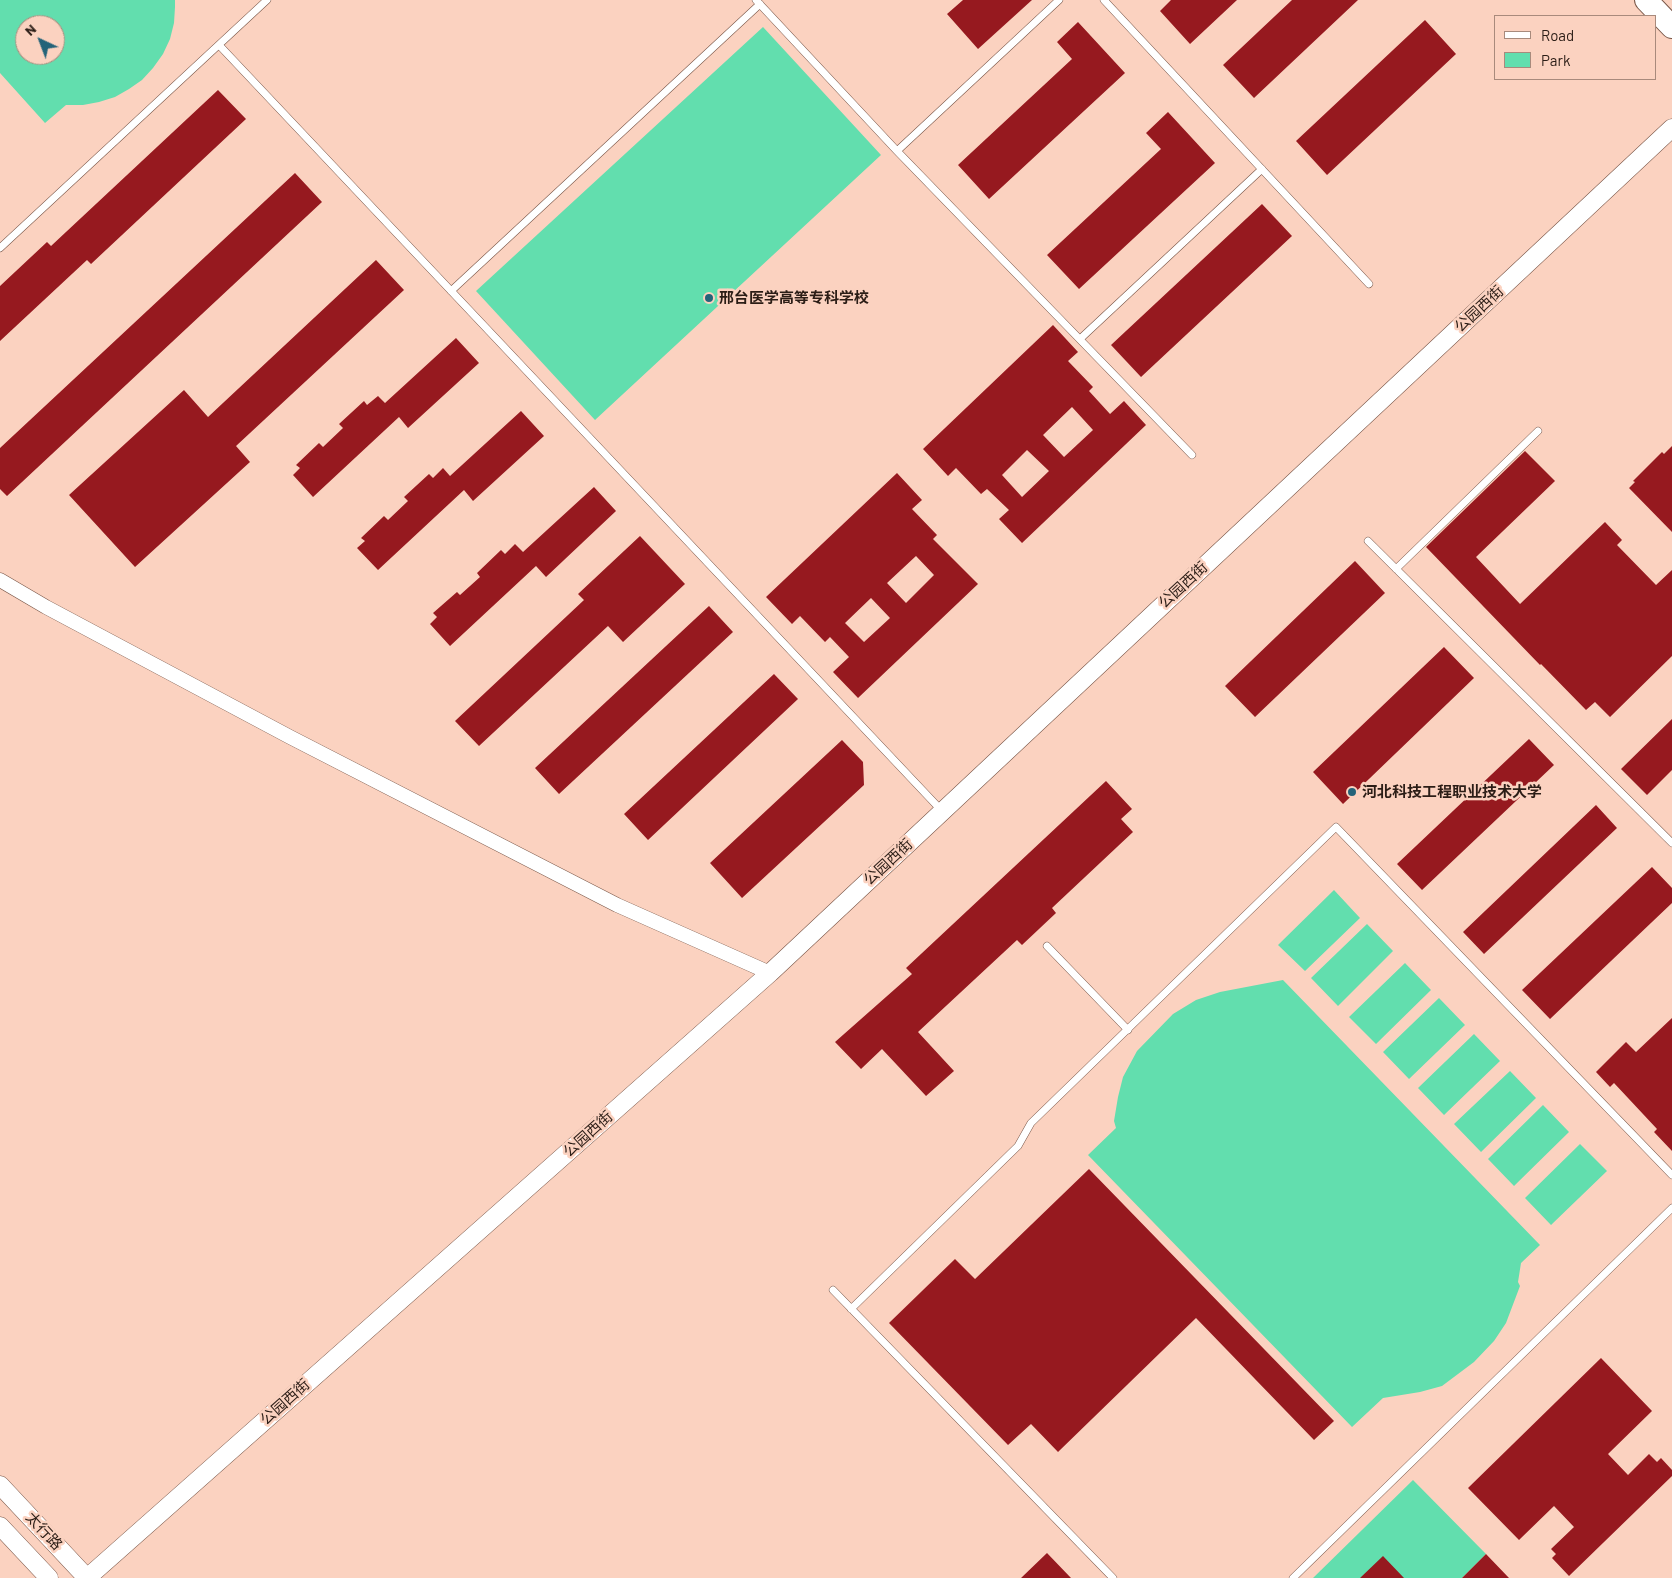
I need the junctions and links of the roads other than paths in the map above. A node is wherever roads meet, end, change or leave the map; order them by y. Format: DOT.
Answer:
graph roads {
  1 [pos="267,0"];
  2 [pos="1059,0"];
  3 [pos="1104,0"];
  4 [pos="1646,0"];
  5 [pos="758,2"];
  6 [pos="1672,27"];
  7 [pos="219,44"];
  8 [pos="1672,128"];
  9 [pos="897,151"];
  10 [pos="1262,169"];
  11 [pos="0,248"];
  12 [pos="1369,284"];
  13 [pos="451,291"];
  14 [pos="1080,339"];
  15 [pos="1538,431"];
  16 [pos="1192,455"];
  17 [pos="1368,541"];
  18 [pos="1396,569"];
  19 [pos="0,580"];
  20 [pos="942,811"];
  21 [pos="1672,843"];
  22 [pos="1047,946"];
  23 [pos="770,972"];
  24 [pos="1128,1030"];
  25 [pos="1672,1175"];
  26 [pos="1672,1208"];
  27 [pos="833,1290"];
  28 [pos="851,1309"];
  29 [pos="0,1485"];
  30 [pos="0,1526"];
  31 [pos="49,1578"];
  32 [pos="87,1578"];
  33 [pos="1113,1578"];
  34 [pos="1293,1578"];
  1 -- 7 [label="lane"];
  2 -- 9 [label="lane"];
  3 -- 10 [label="lane"];
  4 -- 6 [label="main road"];
  5 -- 9 [label="lane"];
  5 -- 13 [label="lane"];
  7 -- 11 [label="lane"];
  7 -- 13 [label="lane"];
  8 -- 20 [label="street, 公园西街"];
  9 -- 14 [label="lane"];
  10 -- 12 [label="lane"];
  10 -- 14 [label="lane"];
  13 -- 20 [label="lane"];
  14 -- 16 [label="lane"];
  15 -- 18 [label="lane"];
  17 -- 18 [label="lane"];
  18 -- 21 [label="lane"];
  19 -- 23 [label="street"];
  20 -- 23 [label="street, 公园西街"];
  22 -- 24 [label="lane"];
  23 -- 32 [label="street, 公园西街"];
  24 -- 25 [label="lane"];
  24 -- 28 [label="lane"];
  26 -- 34 [label="lane"];
  27 -- 28 [label="lane"];
  28 -- 33 [label="lane"];
  29 -- 32 [label="street, 太行路"];
  30 -- 31 [label="street, 太行路"];
}
